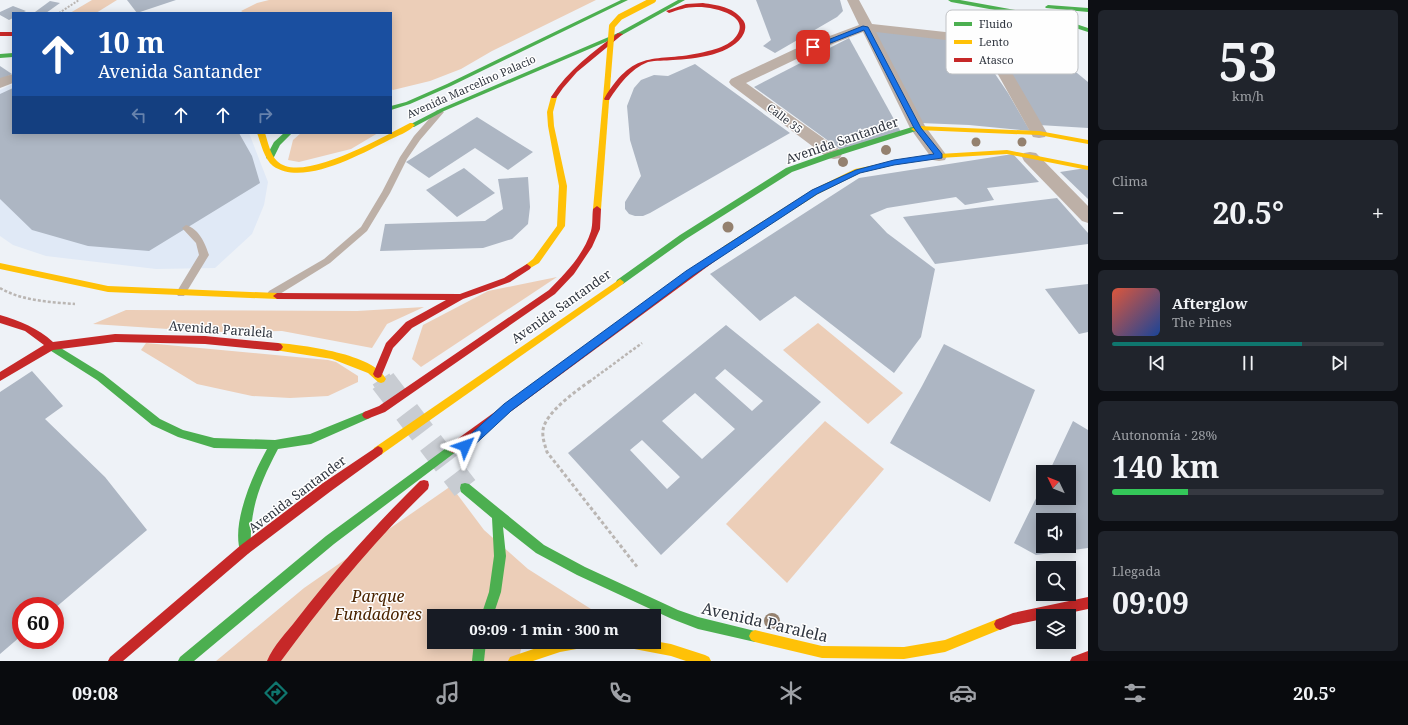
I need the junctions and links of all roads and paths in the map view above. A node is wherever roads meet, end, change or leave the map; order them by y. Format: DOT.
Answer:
graph roads {
  1 [pos="79,0"];
  2 [pos="626,0"];
  3 [pos="653,0"];
  4 [pos="682,0"];
  5 [pos="853,0"];
  6 [pos="951,0"];
  7 [pos="987,0"];
  8 [pos="1056,0"];
  9 [pos="1088,1"];
  10 [pos="1002,10"];
  11 [pos="1088,10"];
  12 [pos="61,12"];
  13 [pos="658,13"];
  14 [pos="1078,26"];
  15 [pos="866,27"];
  16 [pos="1088,30"];
  17 [pos="0,34"];
  18 [pos="12,34"];
  19 [pos="620,34"];
  20 [pos="946,36"];
  21 [pos="12,41"];
  22 [pos="0,42"];
  23 [pos="12,54"];
  24 [pos="0,56"];
  25 [pos="1005,74"];
  26 [pos="607,98"];
  27 [pos="392,108"];
  28 [pos="442,110"];
  29 [pos="918,128"];
  30 [pos="1039,133"];
  31 [pos="261,134"];
  32 [pos="287,134"];
  33 [pos="1088,142"];
  34 [pos="834,154"];
  35 [pos="939,156"];
  36 [pos="270,157"];
  37 [pos="1030,157"];
  38 [pos="1088,168"];
  39 [pos="1088,217"];
  40 [pos="186,228"];
  41 [pos="0,266"];
  42 [pos="0,288"];
  43 [pos="181,294"];
  44 [pos="269,296"];
  45 [pos="460,297"];
  46 [pos="75,304"];
  47 [pos="0,319"];
  48 [pos="642,343"];
  49 [pos="51,346"];
  50 [pos="0,377"];
  51 [pos="507,408"];
  52 [pos="275,445"];
  53 [pos="443,467"];
  54 [pos="432,478"];
  55 [pos="465,488"];
  56 [pos="497,515"];
  57 [pos="245,549"];
  58 [pos="641,572"];
  59 [pos="1088,603"];
  60 [pos="489,609"];
  61 [pos="661,648"];
  62 [pos="479,649"];
  63 [pos="551,649"];
  64 [pos="1088,657"];
  65 [pos="114,661"];
  66 [pos="184,661"];
  67 [pos="274,661"];
  68 [pos="478,661"];
  69 [pos="514,661"];
  70 [pos="705,661"];
  71 [pos="1076,661"];
  1 -- 12 [label="path"];
  2 -- 27 [label="main road, Avenida Marcelino Palacio"];
  3 -- 26 [label="main road, bridge"];
  4 -- 13 [label="main road, Avenida Marcelino Palacio"];
  5 -- 15 [label="street"];
  6 -- 10 [label="main road"];
  7 -- 11 [label="main road"];
  8 -- 9 [label="main road"];
  13 -- 19 [label="main road, Avenida Marcelino Palacio"];
  13 -- 26 [label="main road"];
  14 -- 16 [label="main road"];
  15 -- 20 [label="street"];
  15 -- 29 [label="street"];
  15 -- 34 [label="street, Calle 35"];
  17 -- 18 [label="main road"];
  19 -- 28 [label="main road, Avenida Marcelino Palacio"];
  19 -- 45 [label="main road"];
  21 -- 22 [label="main road"];
  23 -- 24 [label="main road"];
  25 -- 30 [label="street"];
  26 -- 52 [label="main road"];
  28 -- 36 [label="main road, Avenida Marcelino Palacio"];
  28 -- 44 [label="lane"];
  29 -- 30 [label="main road, Avenida Santander"];
  29 -- 34 [label="main road, Avenida Santander"];
  29 -- 35 [label="street"];
  30 -- 33 [label="main road, Avenida Santander"];
  31 -- 36 [label="main road"];
  32 -- 36 [label="main road"];
  34 -- 57 [label="main road, Avenida Santander"];
  35 -- 37 [label="main road"];
  35 -- 51 [label="main road"];
  37 -- 38 [label="main road"];
  37 -- 39 [label="street"];
  40 -- 43 [label="lane"];
  41 -- 43 [label="main road"];
  42 -- 46 [label="path"];
  43 -- 44 [label="main road"];
  44 -- 45 [label="main road"];
  45 -- 49 [label="main road, Avenida Paralela"];
  47 -- 49 [label="main road"];
  48 -- 58 [label="path"];
  49 -- 50 [label="main road"];
  49 -- 52 [label="main road"];
  51 -- 53 [label="main road"];
  51 -- 66 [label="main road"];
  52 -- 57 [label="main road"];
  54 -- 67 [label="main road"];
  55 -- 56 [label="main road, Avenida Paralela"];
  56 -- 59 [label="main road, Avenida Paralela"];
  56 -- 60 [label="main road"];
  57 -- 65 [label="main road, Avenida Santander"];
  61 -- 70 [label="main road"];
  62 -- 68 [label="main road"];
  63 -- 69 [label="main road"];
  64 -- 71 [label="main road"];
}
